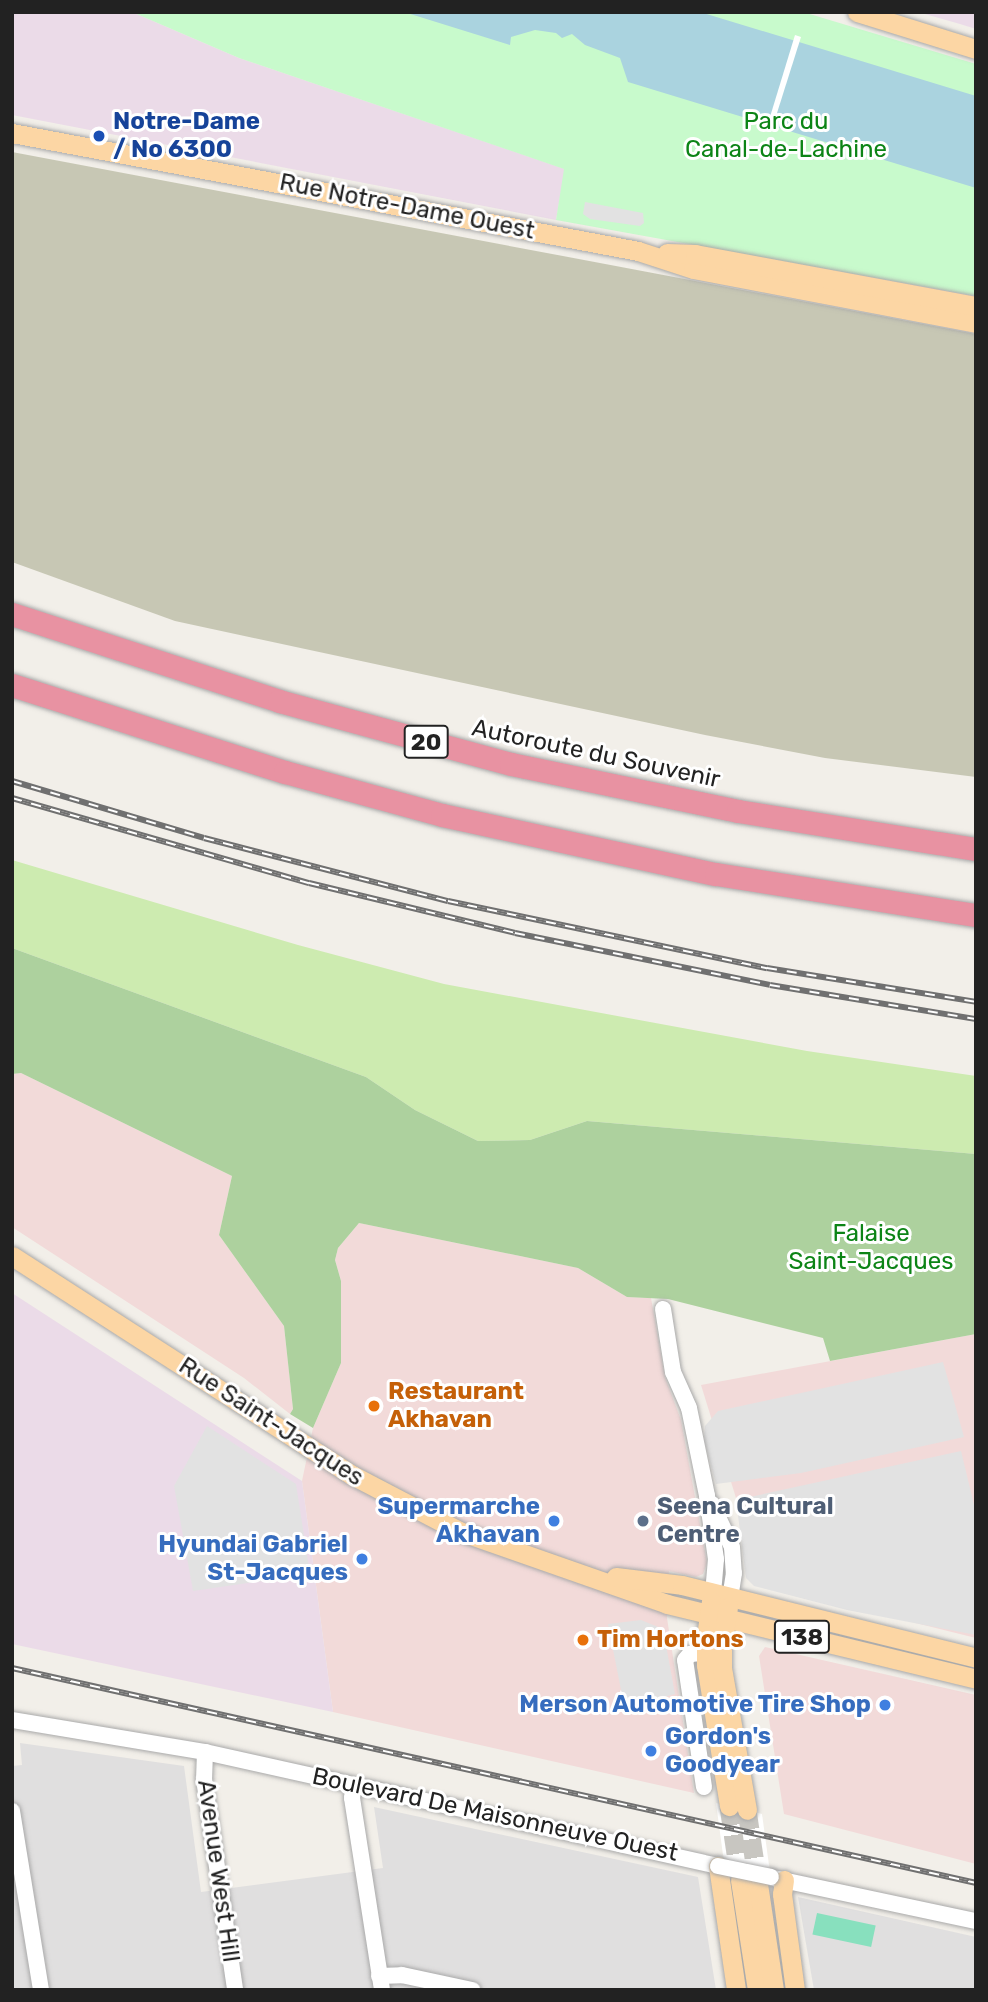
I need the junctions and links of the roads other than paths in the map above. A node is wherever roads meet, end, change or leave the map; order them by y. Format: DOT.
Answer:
graph roads {
  1 [pos="857,12"];
  2 [pos="976,49"];
  3 [pos="12,133"];
  4 [pos="638,251"];
  5 [pos="976,306"];
  6 [pos="976,323"];
  7 [pos="12,614"];
  8 [pos="12,685"];
  9 [pos="849,830"];
  10 [pos="976,838"];
  11 [pos="976,849"];
  12 [pos="976,915"];
  13 [pos="12,1256"];
  14 [pos="663,1309"];
  15 [pos="584,1573"];
  16 [pos="722,1595"];
  17 [pos="718,1615"];
  18 [pos="706,1653"];
  19 [pos="976,1658"];
  20 [pos="976,1679"];
  21 [pos="12,1720"];
  22 [pos="205,1752"];
  23 [pos="354,1785"];
  24 [pos="704,1787"];
  25 [pos="12,1811"];
  26 [pos="718,1866"];
  27 [pos="763,1881"];
  28 [pos="976,1921"];
  29 [pos="380,1983"];
  30 [pos="41,1990"];
  31 [pos="235,1990"];
  32 [pos="472,1990"];
  33 [pos="736,1990"];
  34 [pos="757,1990"];
  35 [pos="774,1990"];
  36 [pos="795,1990"];
  1 -- 2 [label="main road"];
  3 -- 4 [label="main road, Rue Notre-Dame Ouest"];
  4 -- 5 [label="main road, Rue Notre-Dame Ouest"];
  4 -- 6 [label="main road, Rue Notre-Dame Ouest"];
  7 -- 9 [label="highway, Autoroute du Souvenir / 20"];
  8 -- 12 [label="highway"];
  9 -- 10 [label="highway"];
  9 -- 11 [label="highway, Autoroute du Souvenir / 20"];
  13 -- 15 [label="main road, Rue Saint-Jacques"];
  14 -- 16 [label="street"];
  15 -- 16 [label="main road, Rue Saint-Jacques"];
  15 -- 17 [label="main road, Rue Saint-Jacques"];
  16 -- 17 [label="main road"];
  16 -- 19 [label="main road, Rue Saint-Jacques / 138"];
  17 -- 18 [label="main road"];
  17 -- 18 [label="main road"];
  17 -- 20 [label="main road, Rue Saint-Jacques / 138"];
  18 -- 24 [label="street"];
  21 -- 22 [label="street, Boulevard De Maisonneuve Ouest"];
  22 -- 23 [label="street, Boulevard De Maisonneuve Ouest"];
  22 -- 31 [label="street, Avenue West Hill"];
  23 -- 26 [label="street, Boulevard De Maisonneuve Ouest"];
  23 -- 29 [label="street"];
  25 -- 30 [label="street"];
  26 -- 27 [label="street, Boulevard De Maisonneuve Ouest, bridge"];
  26 -- 33 [label="main road"];
  27 -- 28 [label="street, Boulevard De Maisonneuve Ouest"];
  27 -- 34 [label="main road"];
  27 -- 35 [label="main road"];
  27 -- 36 [label="main road"];
  29 -- 32 [label="street"];
}
